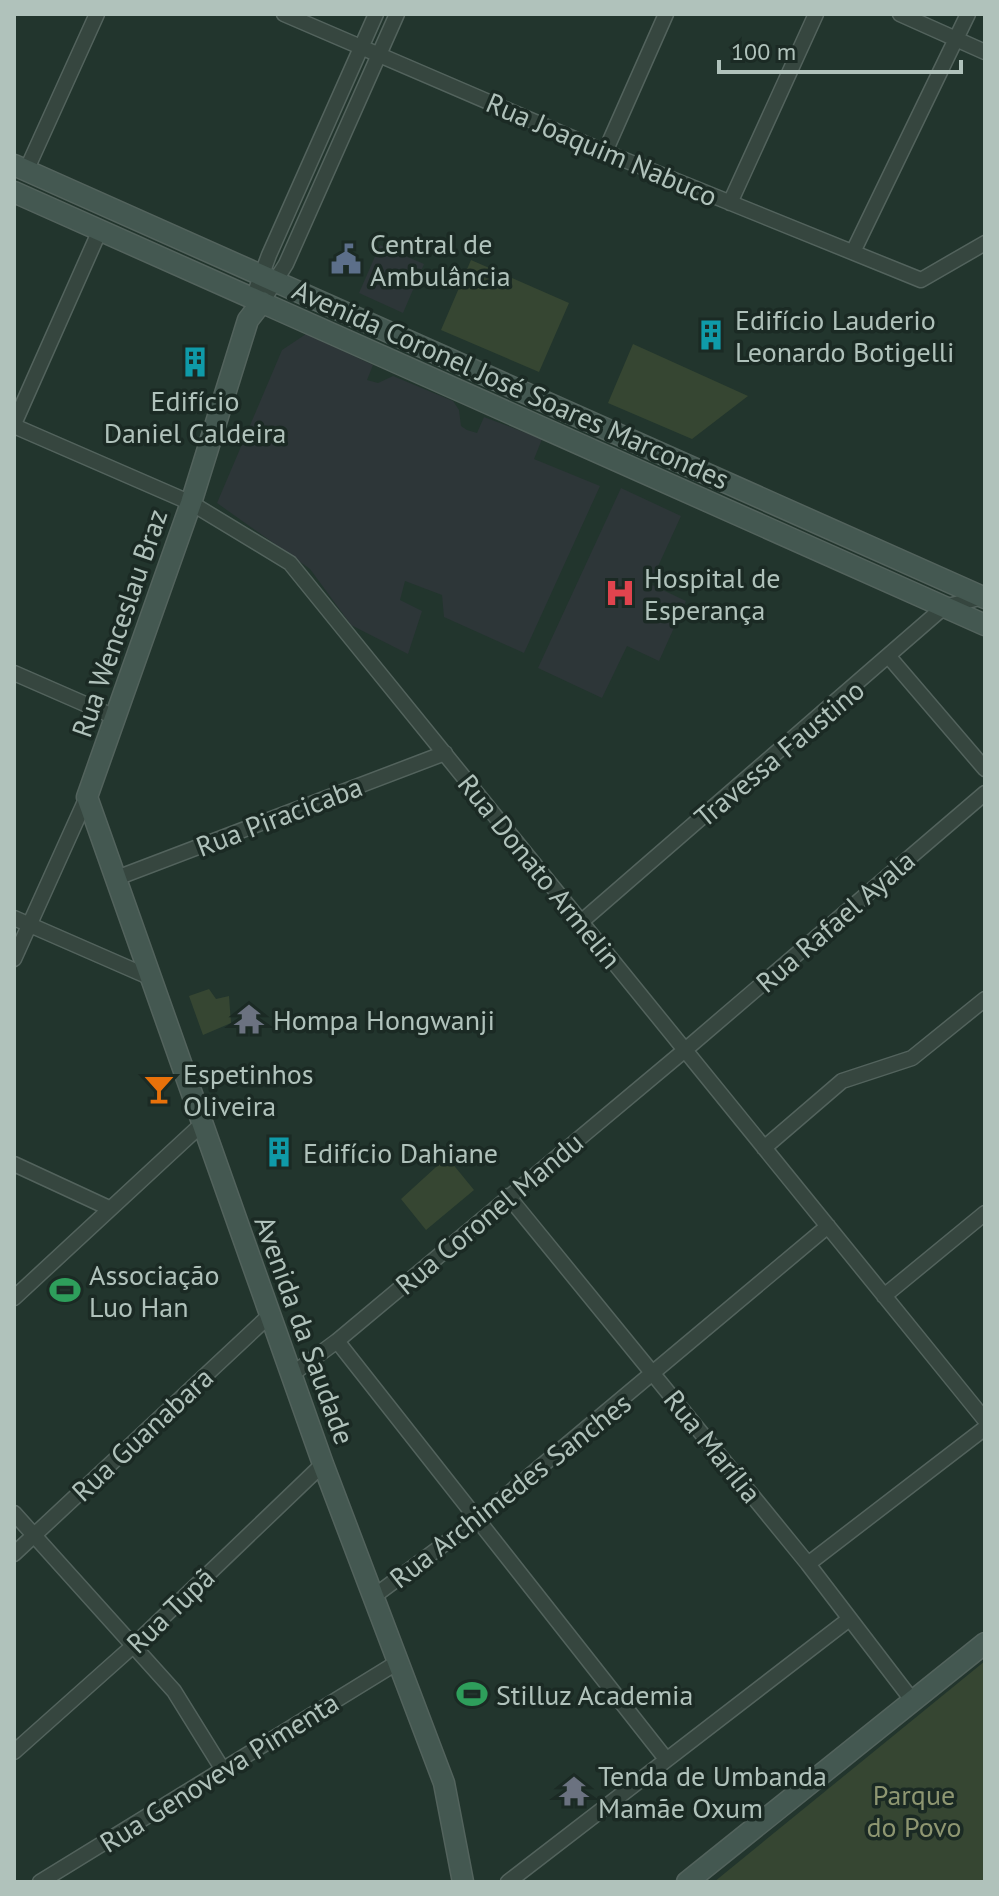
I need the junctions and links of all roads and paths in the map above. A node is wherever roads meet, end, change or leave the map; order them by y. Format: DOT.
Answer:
graph roads {
  1 [pos="97,14"];
  2 [pos="284,14"];
  3 [pos="376,14"];
  4 [pos="397,14"];
  5 [pos="666,14"];
  6 [pos="816,14"];
  7 [pos="900,14"];
  8 [pos="968,14"];
  9 [pos="955,38"];
  10 [pos="361,48"];
  11 [pos="985,52"];
  12 [pos="379,55"];
  13 [pos="605,152"];
  14 [pos="20,168"];
  15 [pos="14,192"];
  16 [pos="730,203"];
  17 [pos="100,230"];
  18 [pos="985,243"];
  19 [pos="853,252"];
  20 [pos="268,278"];
  21 [pos="258,300"];
  22 [pos="14,425"];
  23 [pos="191,503"];
  24 [pos="984,597"];
  25 [pos="944,607"];
  26 [pos="985,625"];
  27 [pos="890,658"];
  28 [pos="14,673"];
  29 [pos="117,718"];
  30 [pos="445,753"];
  31 [pos="985,769"];
  32 [pos="985,793"];
  33 [pos="87,797"];
  34 [pos="114,879"];
  35 [pos="14,918"];
  36 [pos="581,922"];
  37 [pos="30,924"];
  38 [pos="14,959"];
  39 [pos="149,977"];
  40 [pos="985,999"];
  41 [pos="685,1050"];
  42 [pos="202,1124"];
  43 [pos="764,1148"];
  44 [pos="14,1164"];
  45 [pos="508,1196"];
  46 [pos="109,1208"];
  47 [pos="983,1218"];
  48 [pos="828,1226"];
  49 [pos="884,1296"];
  50 [pos="14,1298"];
  51 [pos="270,1315"];
  52 [pos="337,1341"];
  53 [pos="655,1374"];
  54 [pos="291,1375"];
  55 [pos="985,1420"];
  56 [pos="985,1428"];
  57 [pos="323,1464"];
  58 [pos="14,1513"];
  59 [pos="478,1519"];
  60 [pos="34,1535"];
  61 [pos="14,1554"];
  62 [pos="808,1564"];
  63 [pos="373,1597"];
  64 [pos="848,1620"];
  65 [pos="985,1643"];
  66 [pos="133,1646"];
  67 [pos="398,1662"];
  68 [pos="912,1700"];
  69 [pos="14,1752"];
  70 [pos="666,1759"];
  71 [pos="223,1770"];
  72 [pos="40,1882"];
  73 [pos="463,1882"];
  74 [pos="508,1882"];
  75 [pos="687,1882"];
  1 -- 14 [label="street"];
  2 -- 10 [label="street, Rua Joaquim Nabuco"];
  3 -- 10 [label="street"];
  4 -- 12 [label="street"];
  5 -- 13 [label="street"];
  6 -- 16 [label="street"];
  7 -- 9 [label="street"];
  8 -- 9 [label="street"];
  9 -- 11 [label="street"];
  9 -- 19 [label="street"];
  10 -- 12 [label="street, Rua Joaquim Nabuco"];
  10 -- 20 [label="street"];
  12 -- 13 [label="street, Rua Joaquim Nabuco"];
  12 -- 20 [label="street"];
  13 -- 16 [label="street, Rua Joaquim Nabuco"];
  14 -- 20 [label="main road, Avenida Coronel José Soares Marcondes"];
  15 -- 17 [label="main road, Avenida Coronel José Soares Marcondes"];
  16 -- 19 [label="street, Rua Joaquim Nabuco"];
  17 -- 21 [label="main road, Avenida Coronel José Soares Marcondes"];
  17 -- 22 [label="street"];
  18 -- 19 [label="street, Rua Joaquim Nabuco"];
  20 -- 21 [label="street"];
  20 -- 24 [label="main road, Avenida Coronel José Soares Marcondes"];
  21 -- 23 [label="main road, Rua Wenceslau Braz"];
  21 -- 25 [label="main road, Avenida Coronel José Soares Marcondes"];
  22 -- 23 [label="street, Rua Donato Armelin"];
  23 -- 29 [label="main road, Rua Wenceslau Braz"];
  23 -- 30 [label="street, Rua Donato Armelin"];
  24 -- 25 [label="street, Travessa Faustino"];
  25 -- 26 [label="main road, Avenida Coronel José Soares Marcondes"];
  25 -- 27 [label="street, Travessa Faustino"];
  27 -- 31 [label="street"];
  27 -- 36 [label="street, Travessa Faustino"];
  28 -- 29 [label="street"];
  29 -- 33 [label="main road, Rua Wenceslau Braz"];
  30 -- 34 [label="street, Rua Piracicaba"];
  30 -- 36 [label="street, Rua Donato Armelin"];
  32 -- 41 [label="street, Rua Rafael Ayala"];
  33 -- 34 [label="main road, Avenida da Saudade"];
  33 -- 37 [label="street, Rua Wenceslau Braz"];
  34 -- 39 [label="main road, Avenida da Saudade"];
  35 -- 37 [label="street"];
  36 -- 41 [label="street, Rua Donato Armelin"];
  37 -- 38 [label="street, Rua Wenceslau Braz"];
  37 -- 39 [label="street"];
  39 -- 42 [label="main road, Avenida da Saudade"];
  40 -- 43 [label="street"];
  41 -- 43 [label="street, Rua Donato Armelin"];
  41 -- 45 [label="street, Rua Coronel Mandu"];
  42 -- 46 [label="street"];
  42 -- 51 [label="main road, Avenida da Saudade"];
  43 -- 48 [label="street, Rua Donato Armelin"];
  44 -- 46 [label="street"];
  45 -- 52 [label="street, Rua Coronel Mandu"];
  45 -- 53 [label="street, Rua Marília"];
  46 -- 50 [label="street"];
  47 -- 49 [label="street"];
  48 -- 49 [label="street, Rua Donato Armelin"];
  48 -- 53 [label="street, Rua Archimedes Sanches"];
  49 -- 55 [label="street, Rua Donato Armelin"];
  51 -- 54 [label="main road, Avenida da Saudade"];
  51 -- 60 [label="street, Rua Guanabara"];
  52 -- 54 [label="street, Rua Coronel Mandu"];
  52 -- 59 [label="street"];
  53 -- 59 [label="street, Rua Archimedes Sanches"];
  53 -- 62 [label="street, Rua Marília"];
  54 -- 57 [label="main road, Avenida da Saudade"];
  56 -- 62 [label="street"];
  57 -- 63 [label="main road, Avenida da Saudade"];
  57 -- 66 [label="street, Rua Tupã"];
  58 -- 60 [label="street"];
  59 -- 63 [label="street, Rua Archimedes Sanches"];
  59 -- 70 [label="street"];
  60 -- 61 [label="street, Rua Guanabara"];
  60 -- 66 [label="street"];
  62 -- 64 [label="street, Rua Marília"];
  63 -- 67 [label="main road, Avenida da Saudade"];
  64 -- 68 [label="street, Rua Marília"];
  64 -- 70 [label="street"];
  65 -- 68 [label="main road"];
  66 -- 69 [label="street, Rua Tupã"];
  66 -- 71 [label="street"];
  67 -- 71 [label="street, Rua Genoveva Pimenta"];
  67 -- 73 [label="main road, Avenida da Saudade"];
  68 -- 75 [label="main road"];
  70 -- 74 [label="street"];
  71 -- 72 [label="street, Rua Genoveva Pimenta"];
}
